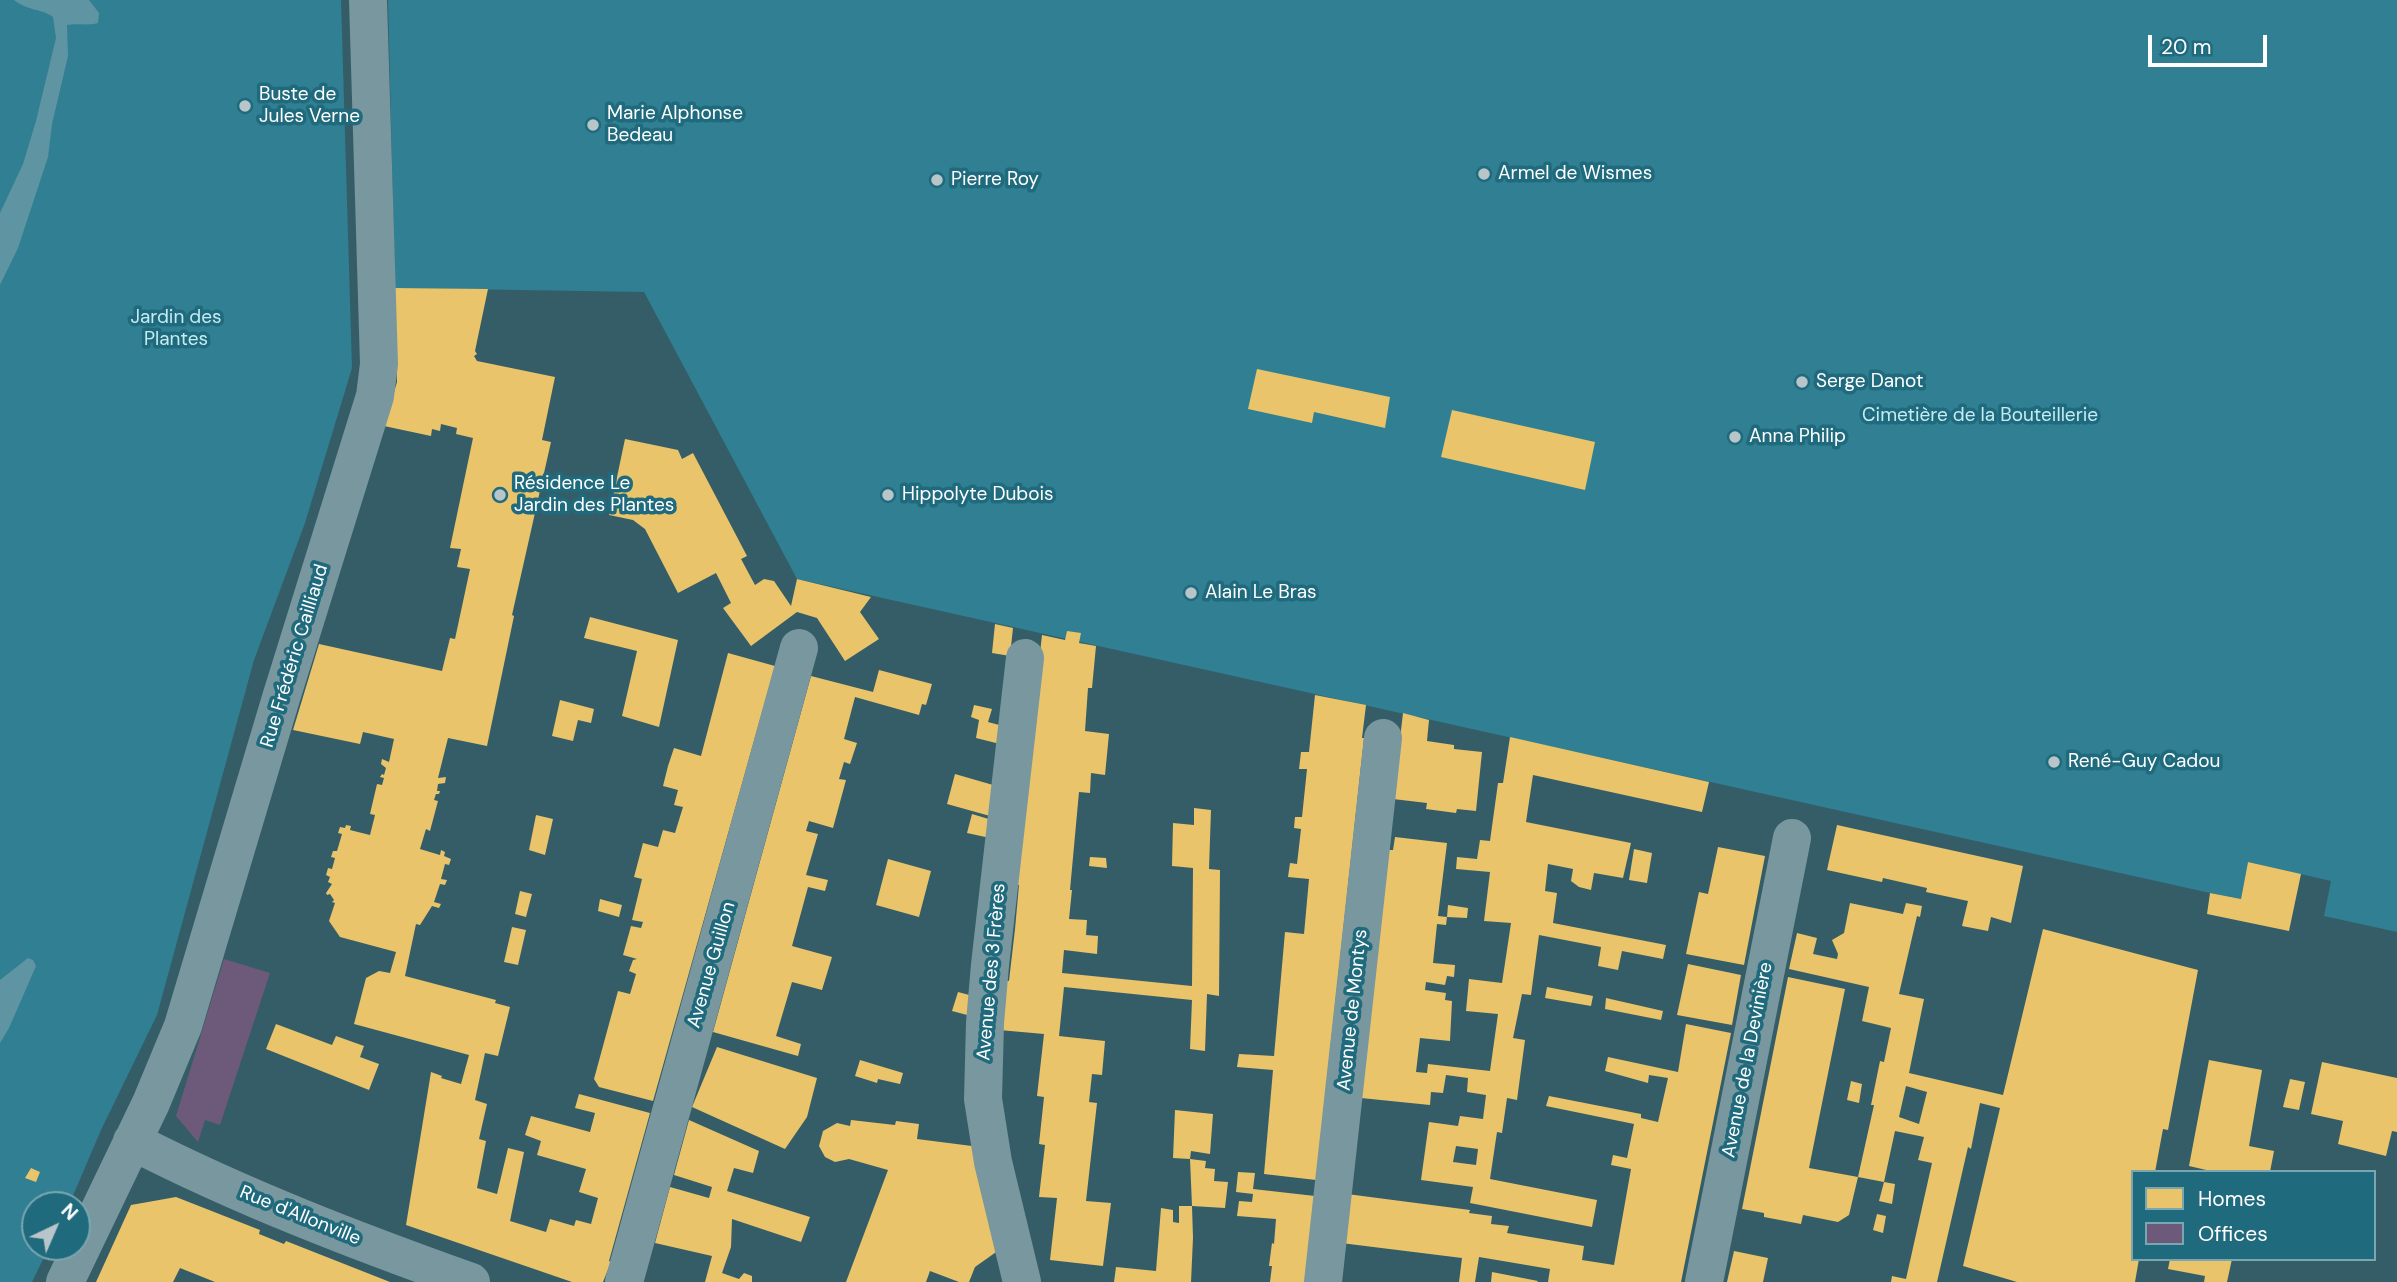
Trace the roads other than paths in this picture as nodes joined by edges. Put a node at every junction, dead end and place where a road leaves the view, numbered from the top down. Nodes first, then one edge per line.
1 (368, 0) edge
2 (799, 648) dead end
3 (1025, 658) dead end
4 (1382, 738) dead end
5 (1792, 838) dead end
6 (132, 1141) junction
7 (65, 1282) edge
8 (471, 1282) edge
9 (624, 1282) edge
10 (1022, 1282) edge
11 (1323, 1282) edge
12 (1704, 1282) edge

1 - 6 street, Rue Frédéric Cailliaud
2 - 9 street, Avenue Guillon
3 - 10 street, Avenue des 3 Frères
4 - 11 street, Avenue de Montys
5 - 12 street, Avenue de la Devinière
6 - 7 street, Rue Frédéric Cailliaud
6 - 8 street, Rue d'Allonville

